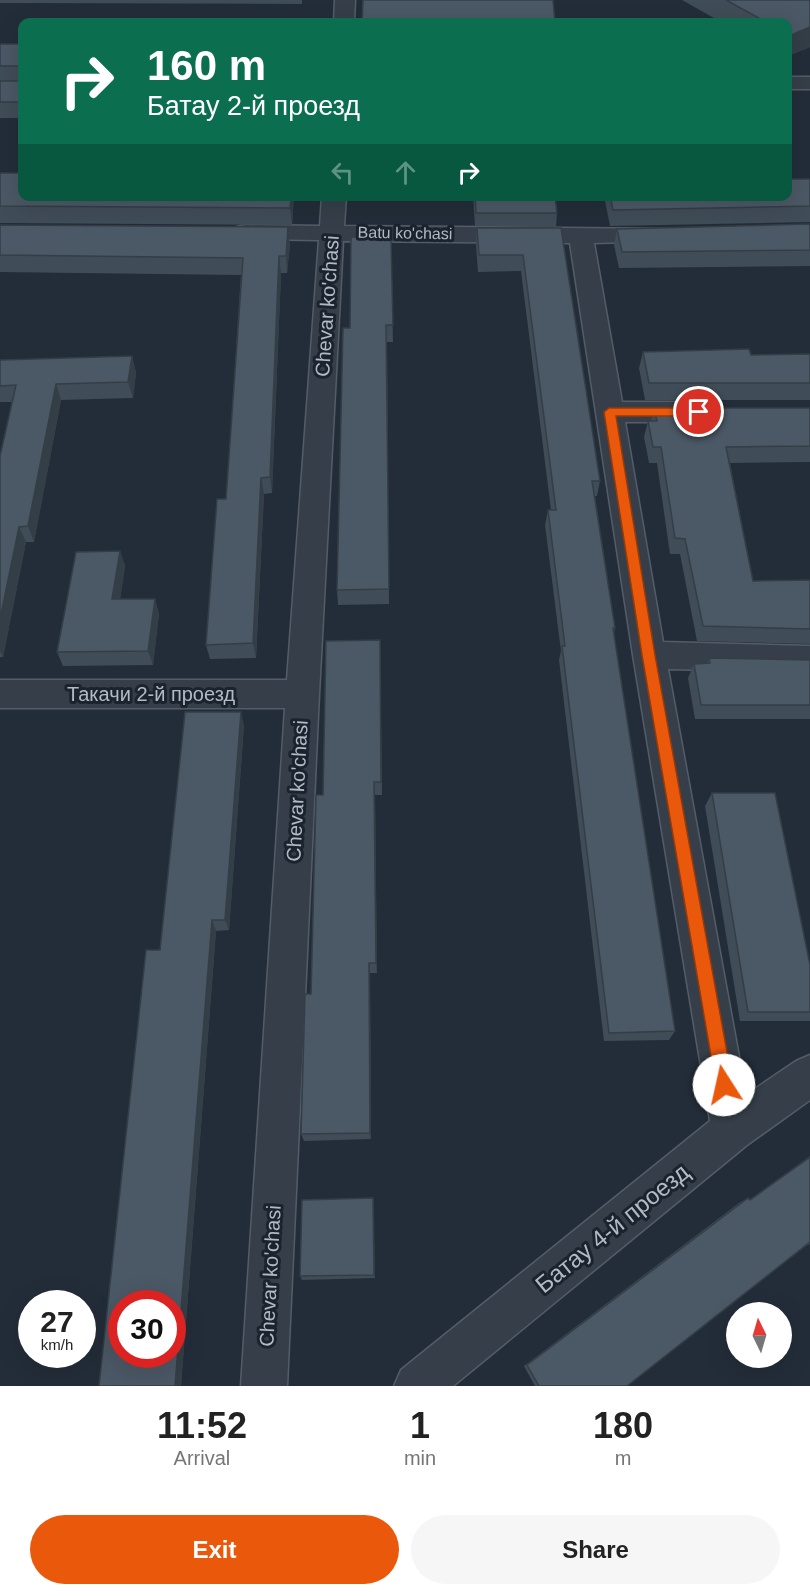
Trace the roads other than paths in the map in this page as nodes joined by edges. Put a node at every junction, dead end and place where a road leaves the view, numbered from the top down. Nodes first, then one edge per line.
1 (345, 0) edge
2 (344, 18) edge
3 (792, 83) edge
4 (810, 83) edge
5 (334, 201) edge
6 (225, 232) edge
7 (332, 232) junction
8 (684, 234) edge
9 (581, 236) junction
10 (609, 412) junction
11 (727, 412) edge
12 (649, 655) junction
13 (810, 659) edge
14 (0, 694) edge
15 (302, 694) junction
16 (810, 1075) edge
17 (732, 1131) junction
18 (264, 1386) edge
19 (417, 1386) edge

1 - 2 street
3 - 4 street
5 - 7 street, Chevar ko'chasi
6 - 7 street, Batu ko'chasi
7 - 9 street, Batu ko'chasi
7 - 15 street, Chevar ko'chasi
8 - 9 street, Batu ko'chasi
9 - 10 street
10 - 11 street
10 - 12 street
12 - 13 street
12 - 17 street
14 - 15 street, Такачи 2-й проезд
15 - 18 street, Chevar ko'chasi
16 - 17 street, Батау 4-й проезд
17 - 19 street, Батау 4-й проезд

